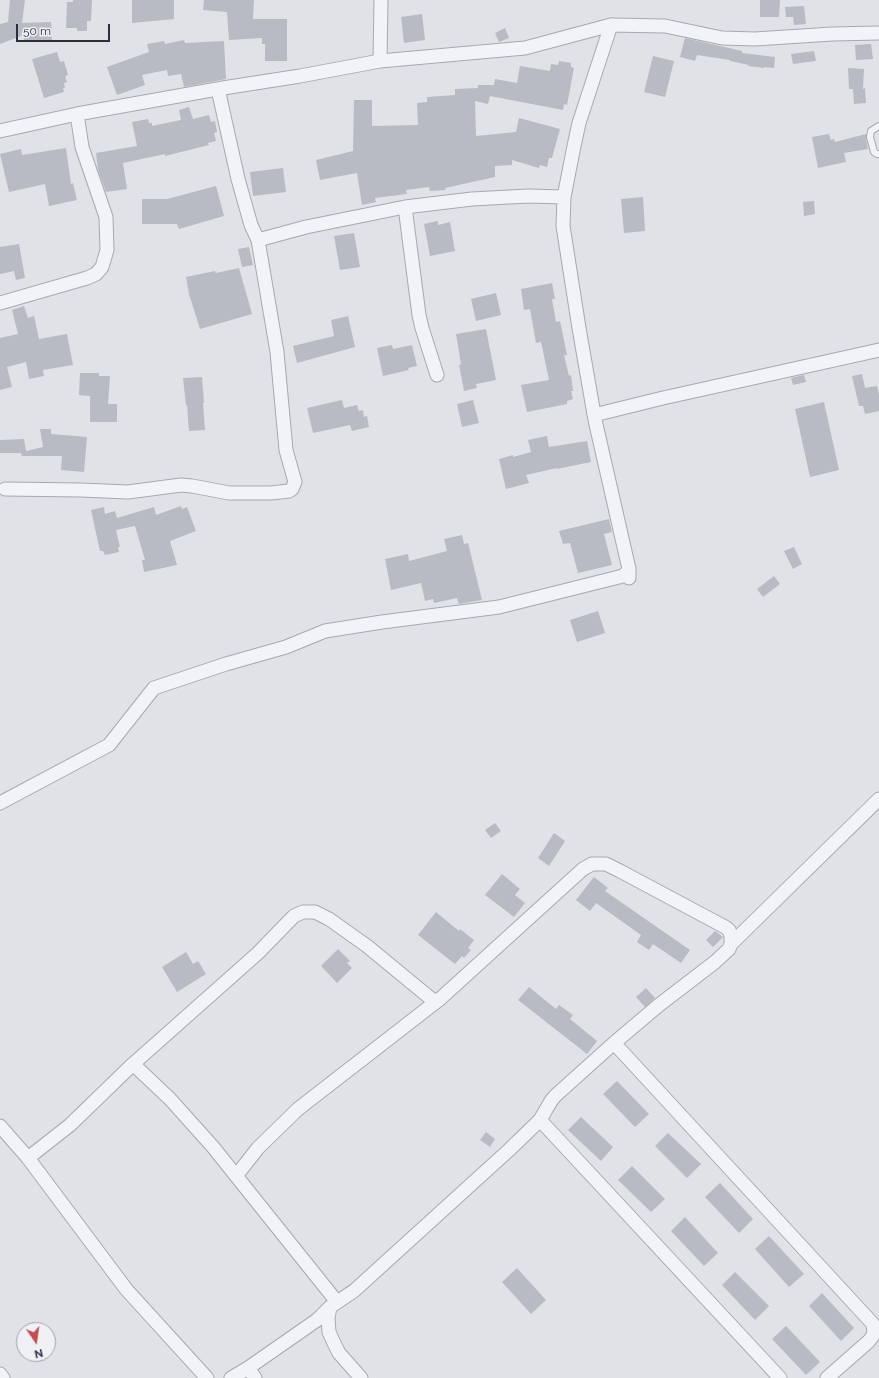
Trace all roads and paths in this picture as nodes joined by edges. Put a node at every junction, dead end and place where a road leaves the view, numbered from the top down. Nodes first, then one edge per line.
1 (381, 0) edge
2 (611, 25) junction
3 (879, 33) edge
4 (380, 61) junction
5 (218, 89) junction
6 (77, 114) junction
7 (879, 126) edge
8 (0, 131) edge
9 (879, 154) edge
10 (564, 197) junction
11 (405, 207) junction
12 (258, 240) junction
13 (0, 303) edge
14 (879, 350) edge
15 (437, 375) dead end
16 (594, 415) junction
17 (5, 489) dead end
18 (879, 799) edge
19 (0, 803) edge
20 (731, 944) junction
21 (435, 1002) junction
22 (614, 1043) junction
23 (133, 1064) junction
24 (540, 1120) junction
25 (0, 1126) edge
26 (28, 1158) junction
27 (236, 1176) junction
28 (334, 1304) junction
29 (252, 1373) edge
30 (0, 1374) edge
31 (3, 1378) edge
32 (207, 1378) edge
33 (231, 1378) edge
34 (361, 1378) edge
35 (780, 1378) edge
36 (827, 1378) edge

1 - 4 street
2 - 3 street
2 - 4 street
2 - 10 street
4 - 5 street
5 - 6 street
5 - 12 street
6 - 8 street
6 - 13 street
7 - 9 lane
10 - 11 street
10 - 16 street
11 - 12 street
11 - 15 street
12 - 17 street
14 - 16 street
16 - 19 street
18 - 20 street
20 - 21 street
20 - 22 street
21 - 23 street
21 - 27 street
22 - 24 street
22 - 36 street
23 - 26 street
23 - 27 street
24 - 28 street
24 - 35 street
25 - 26 street
26 - 32 street
27 - 28 street
28 - 29 street
28 - 34 street
29 - 33 street
30 - 31 street

